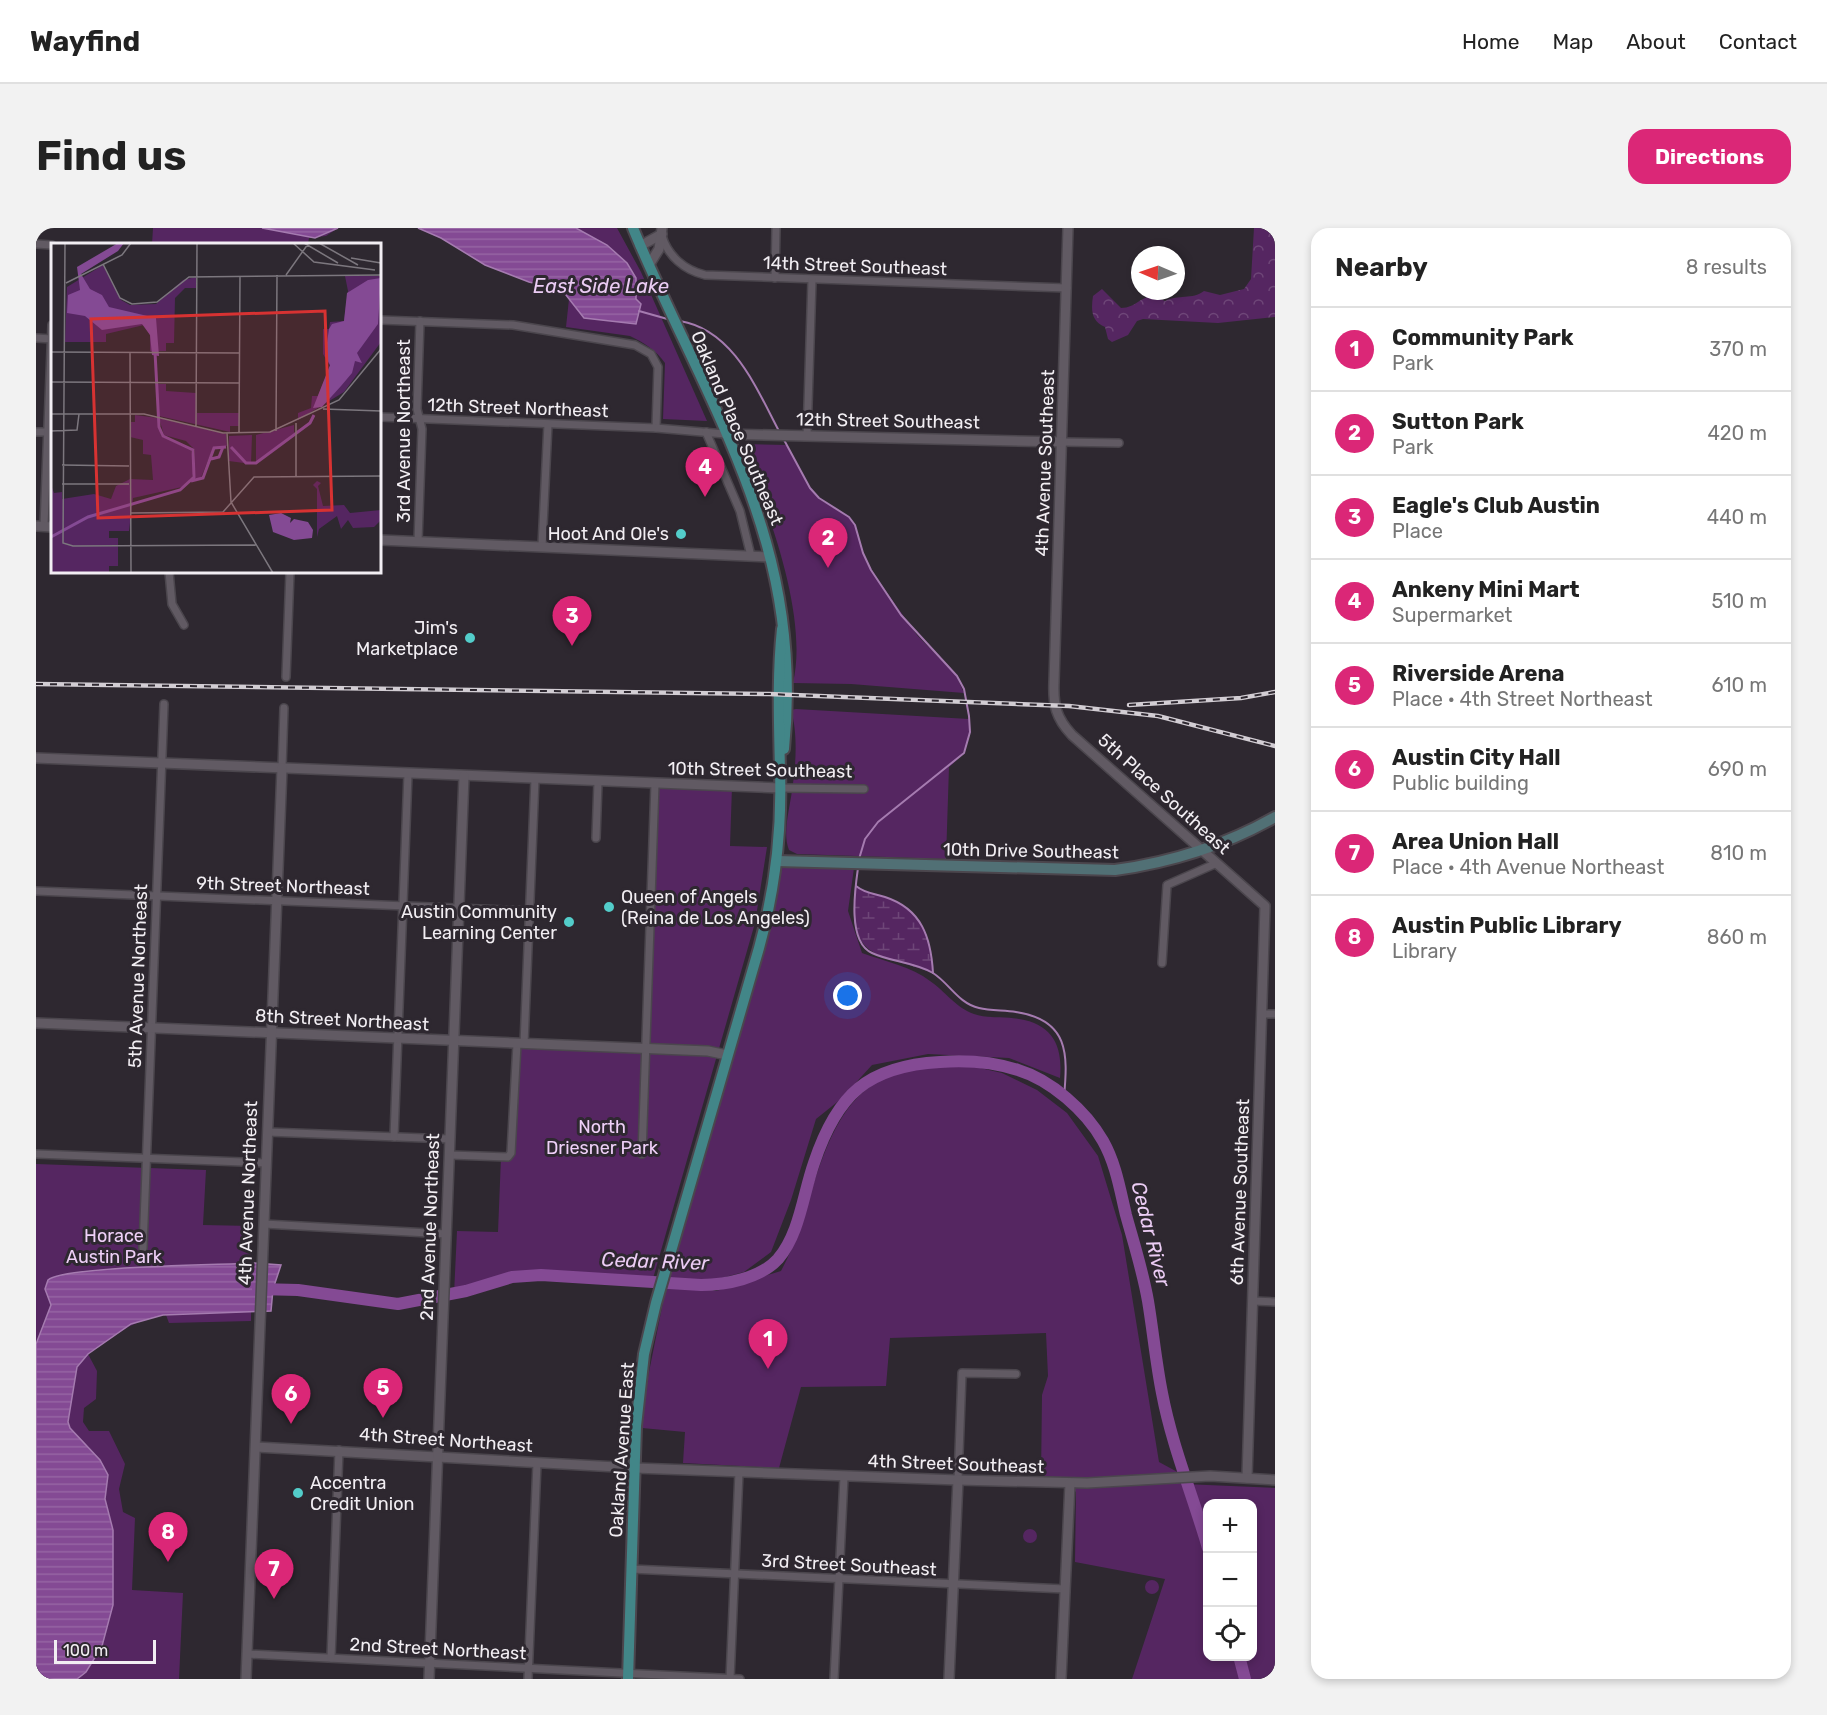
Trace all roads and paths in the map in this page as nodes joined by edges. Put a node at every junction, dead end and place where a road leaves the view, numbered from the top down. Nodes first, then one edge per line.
1 (625, 228) edge
2 (633, 228) edge
3 (776, 228) edge
4 (1068, 228) edge
5 (662, 231) edge
6 (36, 244) edge
7 (51, 245) edge
8 (640, 246) junction
9 (649, 265) junction
10 (775, 278) junction
11 (812, 280) junction
12 (1067, 288) junction
13 (381, 320) edge
14 (420, 321) junction
15 (36, 338) edge
16 (51, 339) edge
17 (51, 386) edge
18 (381, 417) edge
19 (420, 419) junction
20 (548, 424) junction
21 (656, 428) junction
22 (36, 432) edge
23 (50, 432) edge
24 (706, 432) junction
25 (725, 434) junction
26 (802, 436) junction
27 (1063, 442) junction
28 (1119, 443) dead end
29 (44, 526) edge
30 (381, 540) edge
31 (418, 541) junction
32 (542, 546) junction
33 (751, 556) junction
34 (770, 557) junction
35 (170, 573) edge
36 (290, 573) edge
37 (184, 625) dead end
38 (286, 677) dead end
39 (1054, 698) joint
40 (164, 704) dead end
41 (284, 708) dead end
42 (36, 758) edge
43 (162, 762) junction
44 (282, 768) junction
45 (408, 774) junction
46 (465, 776) junction
47 (535, 779) junction
48 (598, 782) junction
49 (655, 784) junction
50 (780, 788) junction
51 (864, 789) dead end
52 (1274, 818) edge
53 (596, 838) dead end
54 (1202, 851) junction
55 (777, 861) junction
56 (1217, 863) junction
57 (36, 891) edge
58 (156, 896) junction
59 (276, 902) junction
60 (402, 906) junction
61 (1270, 906) edge
62 (459, 908) junction
63 (530, 911) junction
64 (1162, 963) dead end
65 (1262, 1014) junction
66 (1275, 1014) edge
67 (36, 1023) edge
68 (152, 1028) junction
69 (271, 1033) junction
70 (398, 1040) junction
71 (454, 1042) junction
72 (520, 1044) junction
73 (645, 1050) junction
74 (727, 1055) junction
75 (268, 1132) junction
76 (394, 1137) junction
77 (450, 1139) junction
78 (36, 1154) edge
79 (642, 1154) dead end
80 (450, 1155) junction
81 (146, 1158) junction
82 (266, 1163) junction
83 (264, 1224) junction
84 (447, 1234) junction
85 (142, 1248) dead end
86 (1253, 1301) junction
87 (1275, 1302) edge
88 (1016, 1374) dead end
89 (256, 1448) junction
90 (339, 1450) junction
91 (438, 1458) junction
92 (537, 1463) junction
93 (635, 1468) junction
94 (739, 1472) junction
95 (844, 1477) junction
96 (1247, 1478) junction
97 (958, 1480) junction
98 (1275, 1480) edge
99 (1070, 1484) junction
100 (631, 1569) junction
101 (734, 1574) junction
102 (839, 1580) junction
103 (953, 1584) junction
104 (1065, 1589) junction
105 (247, 1654) junction
106 (331, 1658) junction
107 (430, 1663) junction
108 (528, 1668) junction
109 (628, 1676) edge
110 (246, 1679) edge
111 (429, 1679) edge
112 (528, 1679) edge
113 (730, 1679) edge
114 (740, 1679) edge
115 (834, 1679) edge
116 (949, 1679) edge
117 (1061, 1679) edge

1 - 8 main road
2 - 8 main road
3 - 10 street
4 - 12 street, 4th Avenue Southeast
5 - 8 street
5 - 9 street
5 - 10 street, 14th Street Southeast
6 - 7 street
8 - 9 main road, Oakland Place Southeast
9 - 25 main road, Oakland Place Southeast
10 - 11 street, 14th Street Southeast
11 - 12 street, 14th Street Southeast
11 - 26 street
12 - 27 street, 4th Avenue Southeast
13 - 14 street
14 - 19 street, 3rd Avenue Northeast
14 - 21 street
15 - 16 street
17 - 23 street
18 - 19 street, 12th Street Northeast
19 - 20 street, 12th Street Northeast
19 - 31 street, 3rd Avenue Northeast
20 - 21 street, 12th Street Northeast
20 - 32 street
21 - 24 street, 12th Street Southeast
22 - 23 street
23 - 29 street
24 - 25 street, 12th Street Southeast
24 - 33 street
25 - 26 street, 12th Street Southeast
25 - 34 main road, Oakland Place Southeast
26 - 27 street, 12th Street Southeast
27 - 28 street, 12th Street Southeast
27 - 39 street, 4th Avenue Southeast
30 - 31 street
31 - 32 street
32 - 33 street
33 - 34 street
34 - 50 main road, Oakland Place Southeast
35 - 37 street
36 - 38 street
39 - 54 street, 5th Place Southeast
40 - 43 street, 5th Avenue Northeast
41 - 44 street, 4th Avenue Northeast
42 - 43 street, 10th Street Southeast
43 - 44 street, 10th Street Southeast
43 - 58 street, 5th Avenue Northeast
44 - 45 street, 10th Street Southeast
44 - 59 street, 4th Avenue Northeast
45 - 46 street, 10th Street Southeast
45 - 60 street
46 - 47 street, 10th Street Southeast
46 - 62 street, 2nd Avenue Northeast
47 - 48 street, 10th Street Southeast
47 - 63 street
48 - 49 street, 10th Street Southeast
48 - 53 street
49 - 50 street, 10th Street Southeast
49 - 73 street
50 - 51 street, 10th Street Southeast
50 - 55 main road, Oakland Place Southeast
52 - 54 main road, 10th Drive Southeast
54 - 55 main road, 10th Drive Southeast
54 - 56 street, 5th Place Southeast
55 - 74 main road, Oakland Place Southeast
56 - 61 street, 5th Place Southeast
56 - 64 street
57 - 58 street, 9th Street Northeast
58 - 59 street, 9th Street Northeast
58 - 68 street, 5th Avenue Northeast
59 - 60 street, 9th Street Northeast
59 - 69 street, 4th Avenue Northeast
60 - 62 street, 9th Street Northeast
60 - 70 street
61 - 65 street, 6th Avenue Southeast
62 - 63 street, 9th Street Northeast
62 - 71 street, 2nd Avenue Northeast
63 - 72 street
65 - 66 street
65 - 86 street, 6th Avenue Southeast
67 - 68 street, 8th Street Northeast
68 - 69 street, 8th Street Northeast
68 - 81 street, 5th Avenue Northeast
69 - 70 street, 8th Street Northeast
69 - 75 street, 4th Avenue Northeast
70 - 71 street, 8th Street Northeast
70 - 76 street
71 - 72 street, 8th Street Northeast
71 - 77 street, 2nd Avenue Northeast
72 - 73 street, 8th Street Northeast
72 - 80 street
73 - 74 street, 8th Street Northeast
73 - 79 street
74 - 93 main road, Oakland Avenue East
75 - 76 street
75 - 82 street, 4th Avenue Northeast
76 - 77 street
77 - 80 street, 2nd Avenue Northeast
78 - 81 street
80 - 84 street, 2nd Avenue Northeast
81 - 82 street
81 - 85 street, 5th Avenue Northeast
82 - 83 street, 4th Avenue Northeast
83 - 84 street
83 - 89 street, 4th Avenue Northeast
84 - 91 street, 2nd Avenue Northeast
86 - 87 street
86 - 96 street, 6th Avenue Southeast
88 - 97 street
89 - 90 street, 4th Street Northeast
89 - 105 street, 4th Avenue Northeast
90 - 91 street, 4th Street Northeast
90 - 106 street
91 - 92 street, 4th Street Northeast
91 - 107 street, 2nd Avenue Northeast
92 - 93 street, 4th Street Northeast
92 - 108 street
93 - 94 street, 4th Street Southeast
93 - 100 main road, Oakland Avenue East
94 - 95 street, 4th Street Southeast
94 - 101 street
95 - 97 street, 4th Street Southeast
95 - 102 street
96 - 98 street, 4th Street Southeast
96 - 99 street, 4th Street Southeast
97 - 99 street, 4th Street Southeast
97 - 103 street
99 - 104 street
100 - 101 street, 3rd Street Southeast
100 - 109 main road, Oakland Avenue East
101 - 102 street, 3rd Street Southeast
101 - 113 street
102 - 103 street, 3rd Street Southeast
102 - 115 street
103 - 104 street, 3rd Street Southeast
103 - 116 street
104 - 117 street
105 - 106 street, 2nd Street Northeast
105 - 110 street, 4th Avenue Northeast
106 - 107 street, 2nd Street Northeast
107 - 108 street, 2nd Street Northeast
107 - 111 street, 2nd Avenue Northeast
108 - 109 street, 2nd Street Northeast
108 - 112 street
109 - 113 street, 2nd Street Northeast
113 - 114 street, 2nd Street Northeast

